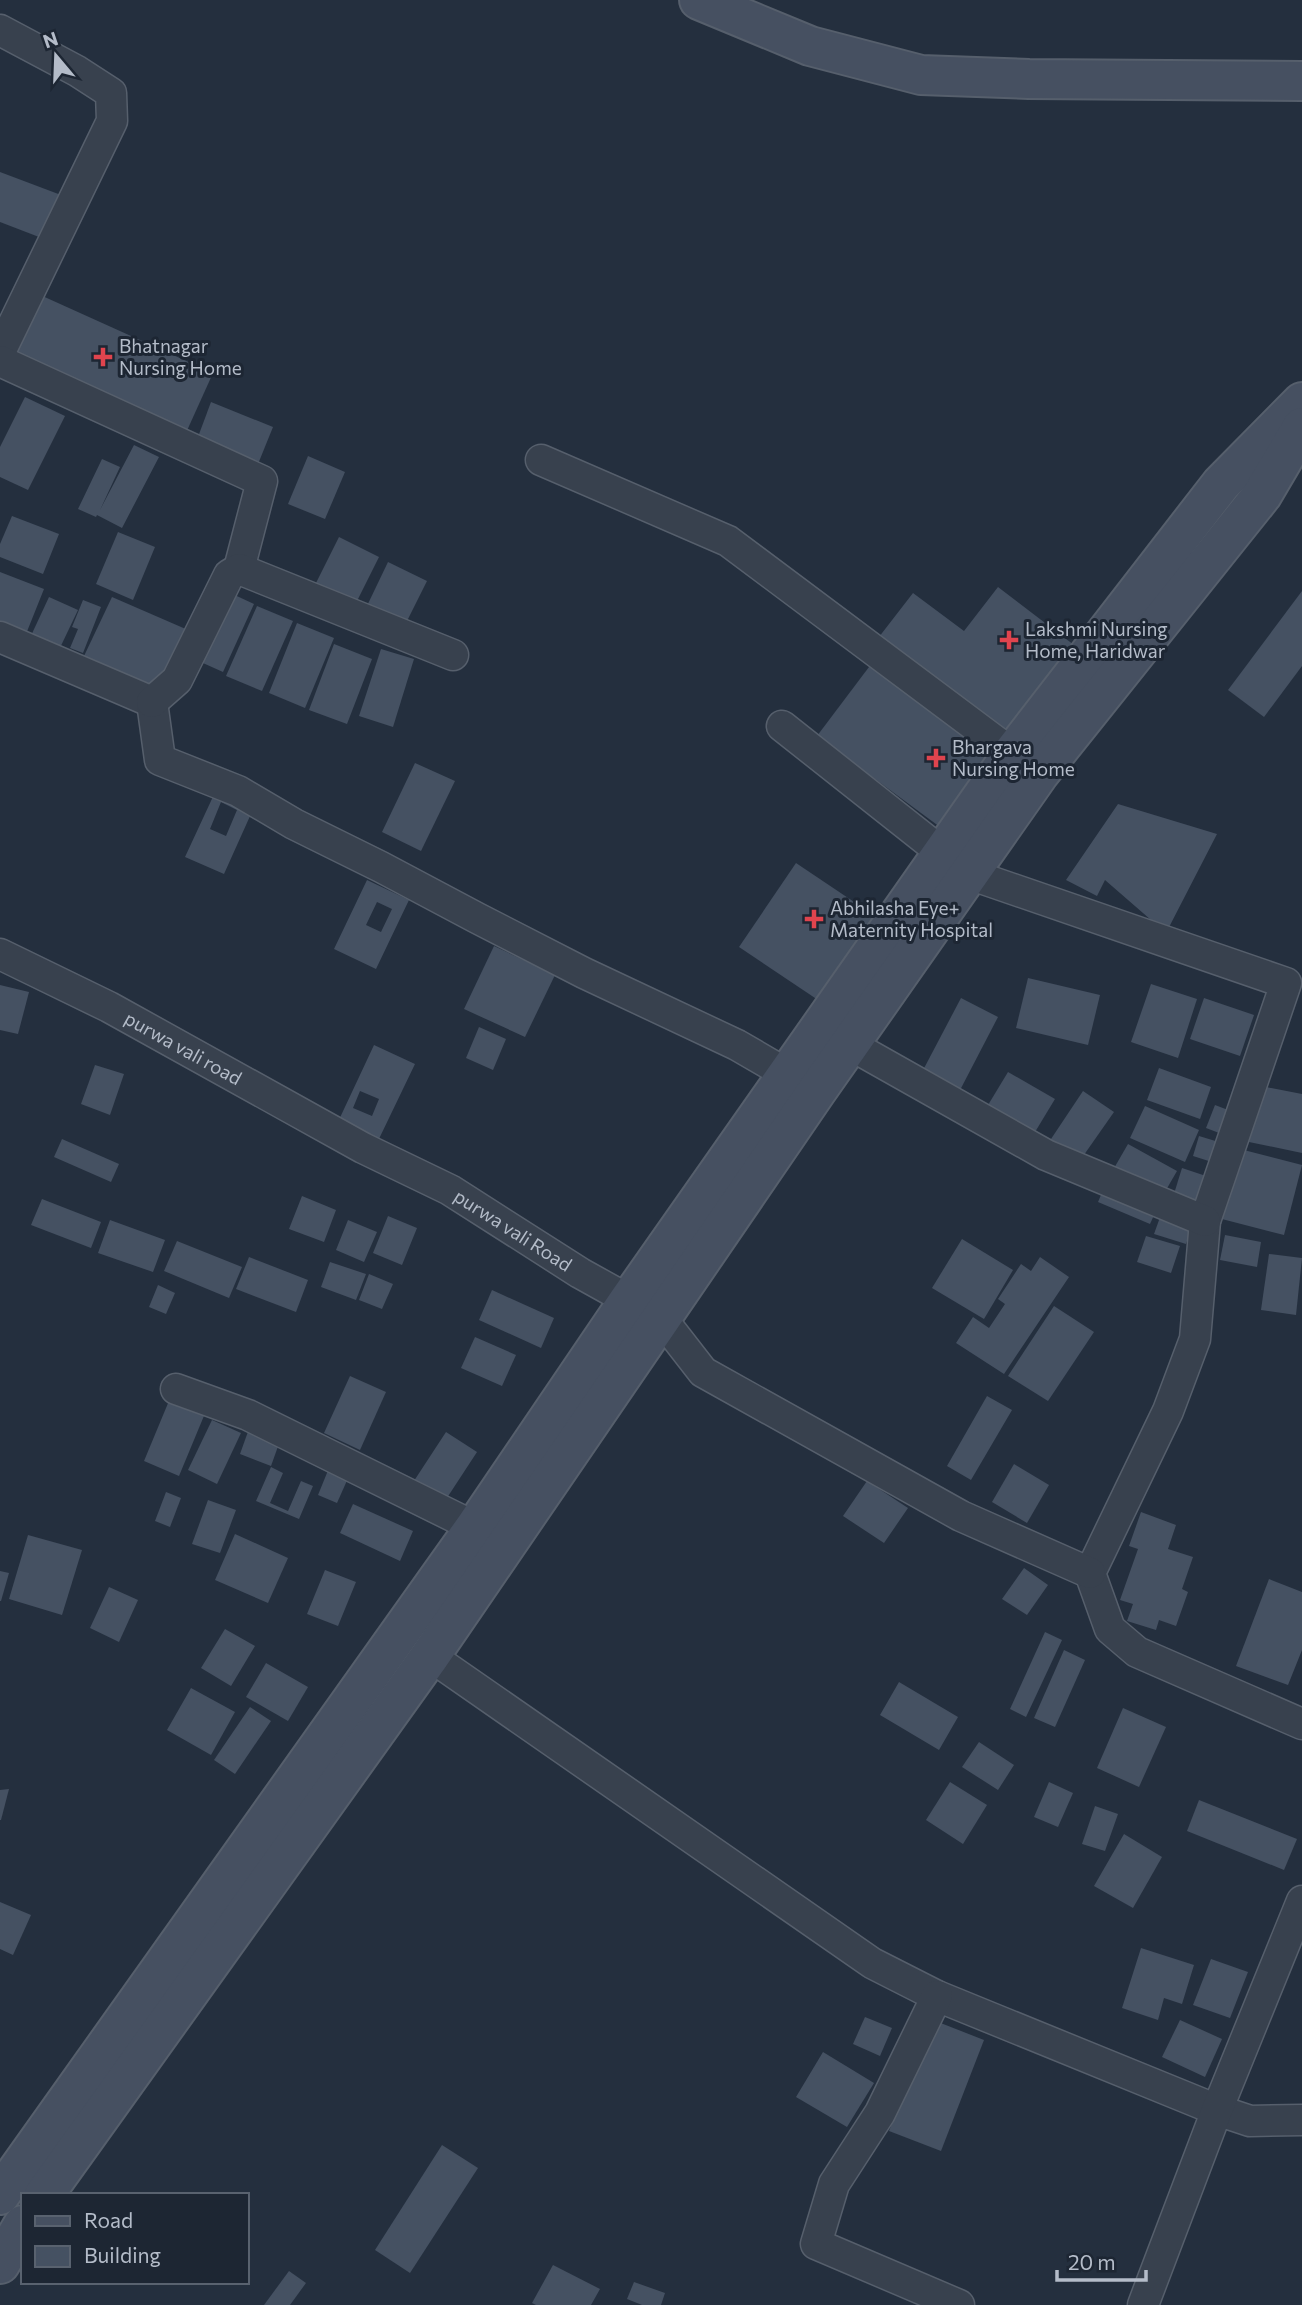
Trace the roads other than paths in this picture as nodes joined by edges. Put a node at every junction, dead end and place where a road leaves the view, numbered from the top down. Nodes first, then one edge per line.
1 (699, 0) edge
2 (0, 30) edge
3 (1302, 81) edge
4 (0, 352) edge
5 (0, 361) edge
6 (1302, 401) edge
7 (1302, 427) edge
8 (541, 460) dead end
9 (239, 569) junction
10 (0, 637) edge
11 (453, 655) dead end
12 (152, 702) junction
13 (782, 726) dead end
14 (1025, 764) junction
15 (955, 863) junction
16 (0, 954) edge
17 (849, 1044) junction
18 (801, 1083) junction
19 (363, 1148) joint
20 (1205, 1221) junction
21 (645, 1309) junction
22 (176, 1390) dead end
23 (491, 1535) junction
24 (1090, 1573) junction
25 (430, 1656) junction
26 (1302, 1724) edge
27 (1302, 1901) edge
28 (937, 1996) junction
29 (1217, 2110) junction
30 (1302, 2120) edge
31 (45, 2193) edge
32 (0, 2195) edge
33 (21, 2228) edge
34 (0, 2264) edge
35 (959, 2305) edge
36 (1143, 2305) edge

1 - 3 main road
2 - 4 street
5 - 9 street
6 - 14 main road
7 - 14 main road
8 - 14 street
9 - 11 street
9 - 12 street
10 - 12 street
12 - 18 street
13 - 15 street
14 - 15 main road
15 - 17 main road
15 - 18 main road
15 - 20 street
16 - 19 street, purwa vali road
17 - 18 main road
17 - 20 street
18 - 21 main road
19 - 21 street, purwa vali Road
20 - 24 street
21 - 23 main road
21 - 24 street
22 - 23 street
23 - 25 main road
23 - 32 main road
24 - 26 street
25 - 28 street
25 - 31 main road
27 - 29 street
28 - 29 street
28 - 35 street
29 - 30 street
29 - 36 street
33 - 34 main road

